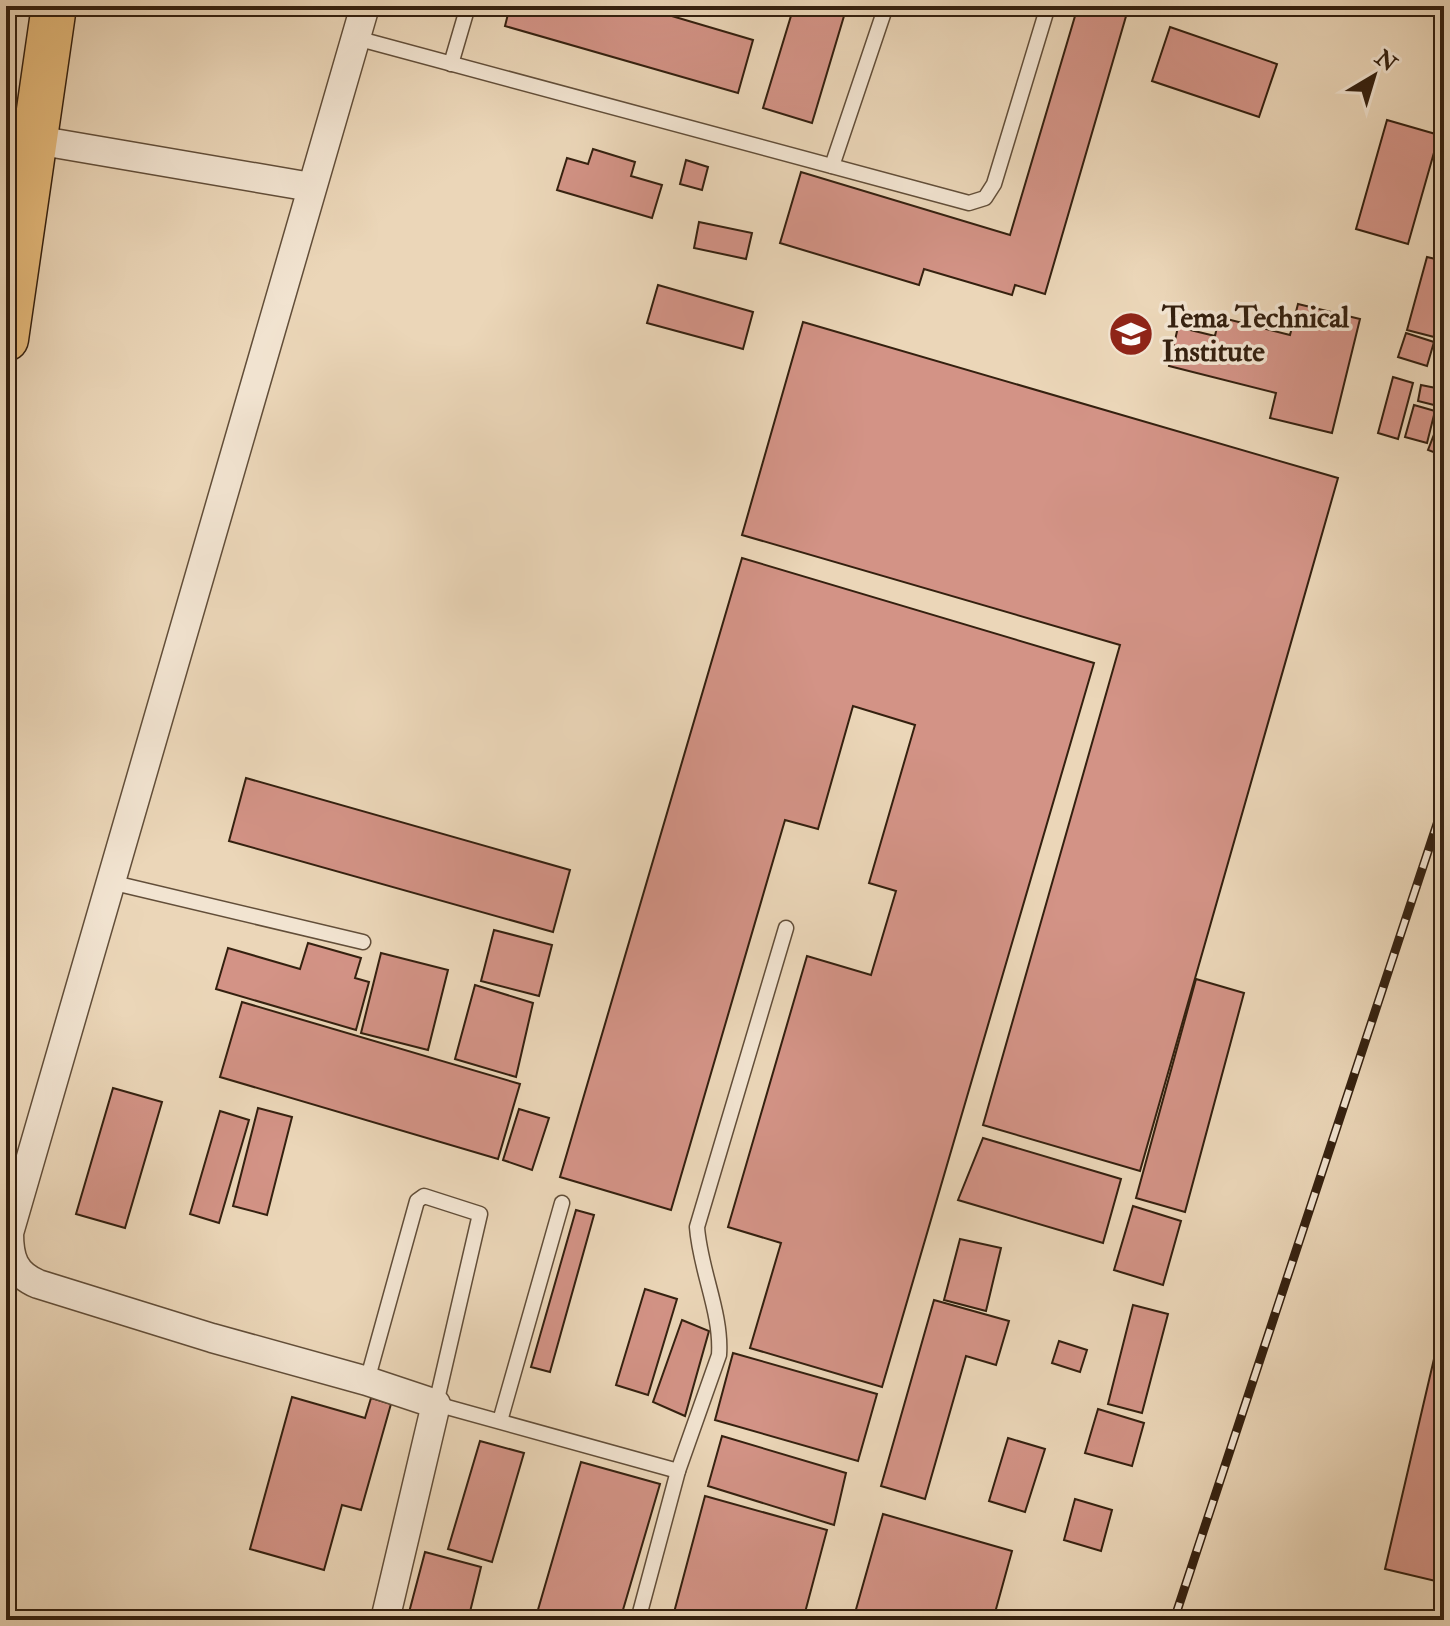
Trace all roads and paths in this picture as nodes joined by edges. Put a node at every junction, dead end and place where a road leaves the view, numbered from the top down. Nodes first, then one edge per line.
1 (54, 6) edge
2 (365, 6) edge
3 (468, 6) edge
4 (886, 6) edge
5 (1048, 6) edge
6 (356, 38) junction
7 (451, 64) junction
8 (36, 140) junction
9 (832, 166) junction
10 (311, 187) junction
11 (6, 339) edge
12 (110, 882) junction
13 (786, 928) dead end
14 (363, 942) dead end
15 (562, 1203) dead end
16 (7, 1233) edge
17 (367, 1381) junction
18 (436, 1404) junction
19 (500, 1421) junction
20 (678, 1471) junction
21 (385, 1620) edge
22 (638, 1620) edge

1 - 8 highway
2 - 6 street
3 - 7 lane
4 - 9 lane
5 - 9 lane
6 - 7 lane
6 - 10 street
7 - 9 lane
8 - 10 street
8 - 11 highway
10 - 12 street
12 - 14 lane
12 - 16 street
13 - 20 lane
15 - 19 lane
16 - 17 street
17 - 18 street
17 - 18 lane
18 - 19 lane
18 - 21 street
19 - 20 lane
20 - 22 lane

